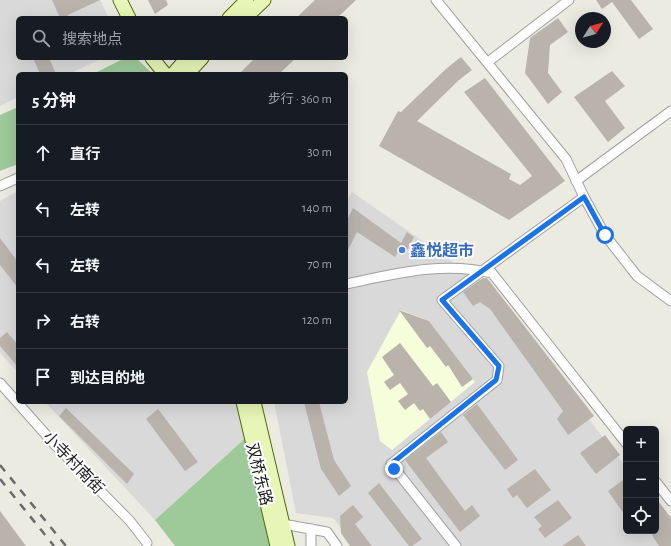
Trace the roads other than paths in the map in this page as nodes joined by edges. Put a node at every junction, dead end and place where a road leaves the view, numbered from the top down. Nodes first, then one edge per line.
1 (120, 0) edge
2 (248, 0) edge
3 (264, 0) edge
4 (436, 0) edge
5 (569, 0) edge
6 (128, 16) edge
7 (231, 16) edge
8 (247, 16) edge
9 (154, 60) edge
10 (186, 60) edge
11 (200, 60) edge
12 (488, 62) junction
13 (163, 72) edge
14 (175, 72) edge
15 (189, 72) edge
16 (671, 111) edge
17 (16, 179) edge
18 (576, 181) junction
19 (0, 186) edge
20 (584, 197) junction
21 (481, 270) junction
22 (348, 284) edge
23 (671, 301) edge
24 (0, 383) edge
25 (16, 401) edge
26 (19, 404) edge
27 (242, 404) edge
28 (254, 404) edge
29 (623, 439) edge
30 (659, 486) edge
31 (671, 501) edge
32 (283, 524) junction
33 (311, 529) junction
34 (147, 542) dead end
35 (277, 546) edge
36 (288, 546) edge
37 (311, 546) edge
38 (337, 546) edge
39 (456, 546) edge

1 - 6 street
2 - 7 street
3 - 8 street
4 - 12 street
5 - 12 street
9 - 13 street
10 - 14 street
11 - 15 street
12 - 18 street
16 - 18 street
17 - 19 street
18 - 20 street
20 - 21 street
20 - 23 street
21 - 22 street
21 - 29 street
21 - 39 street
24 - 25 street, 小寺村南街
26 - 34 street, 小寺村南街
27 - 35 street, 双桥东路
28 - 32 street, 双桥东路
30 - 31 street
32 - 33 street
32 - 36 street, 双桥东路
33 - 37 street
33 - 38 street

